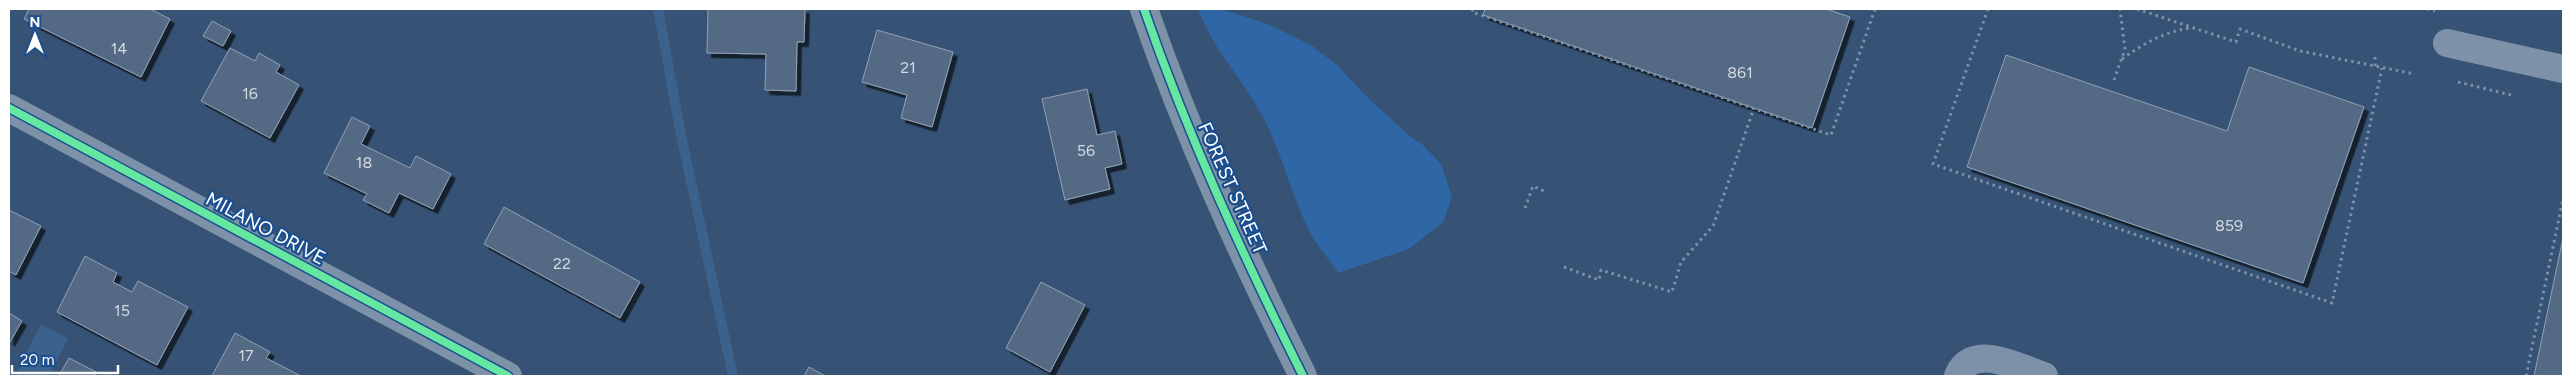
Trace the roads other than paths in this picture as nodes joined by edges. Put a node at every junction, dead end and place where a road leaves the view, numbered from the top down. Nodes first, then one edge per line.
1 (1144, 9) edge
2 (2447, 43) dead end
3 (2563, 69) edge
4 (9, 108) edge
5 (508, 376) edge
6 (1303, 376) edge
7 (1958, 376) edge
8 (2044, 376) edge

1 - 6 street, FOREST STREET
2 - 3 street
4 - 5 street, MILANO DRIVE
7 - 8 street

